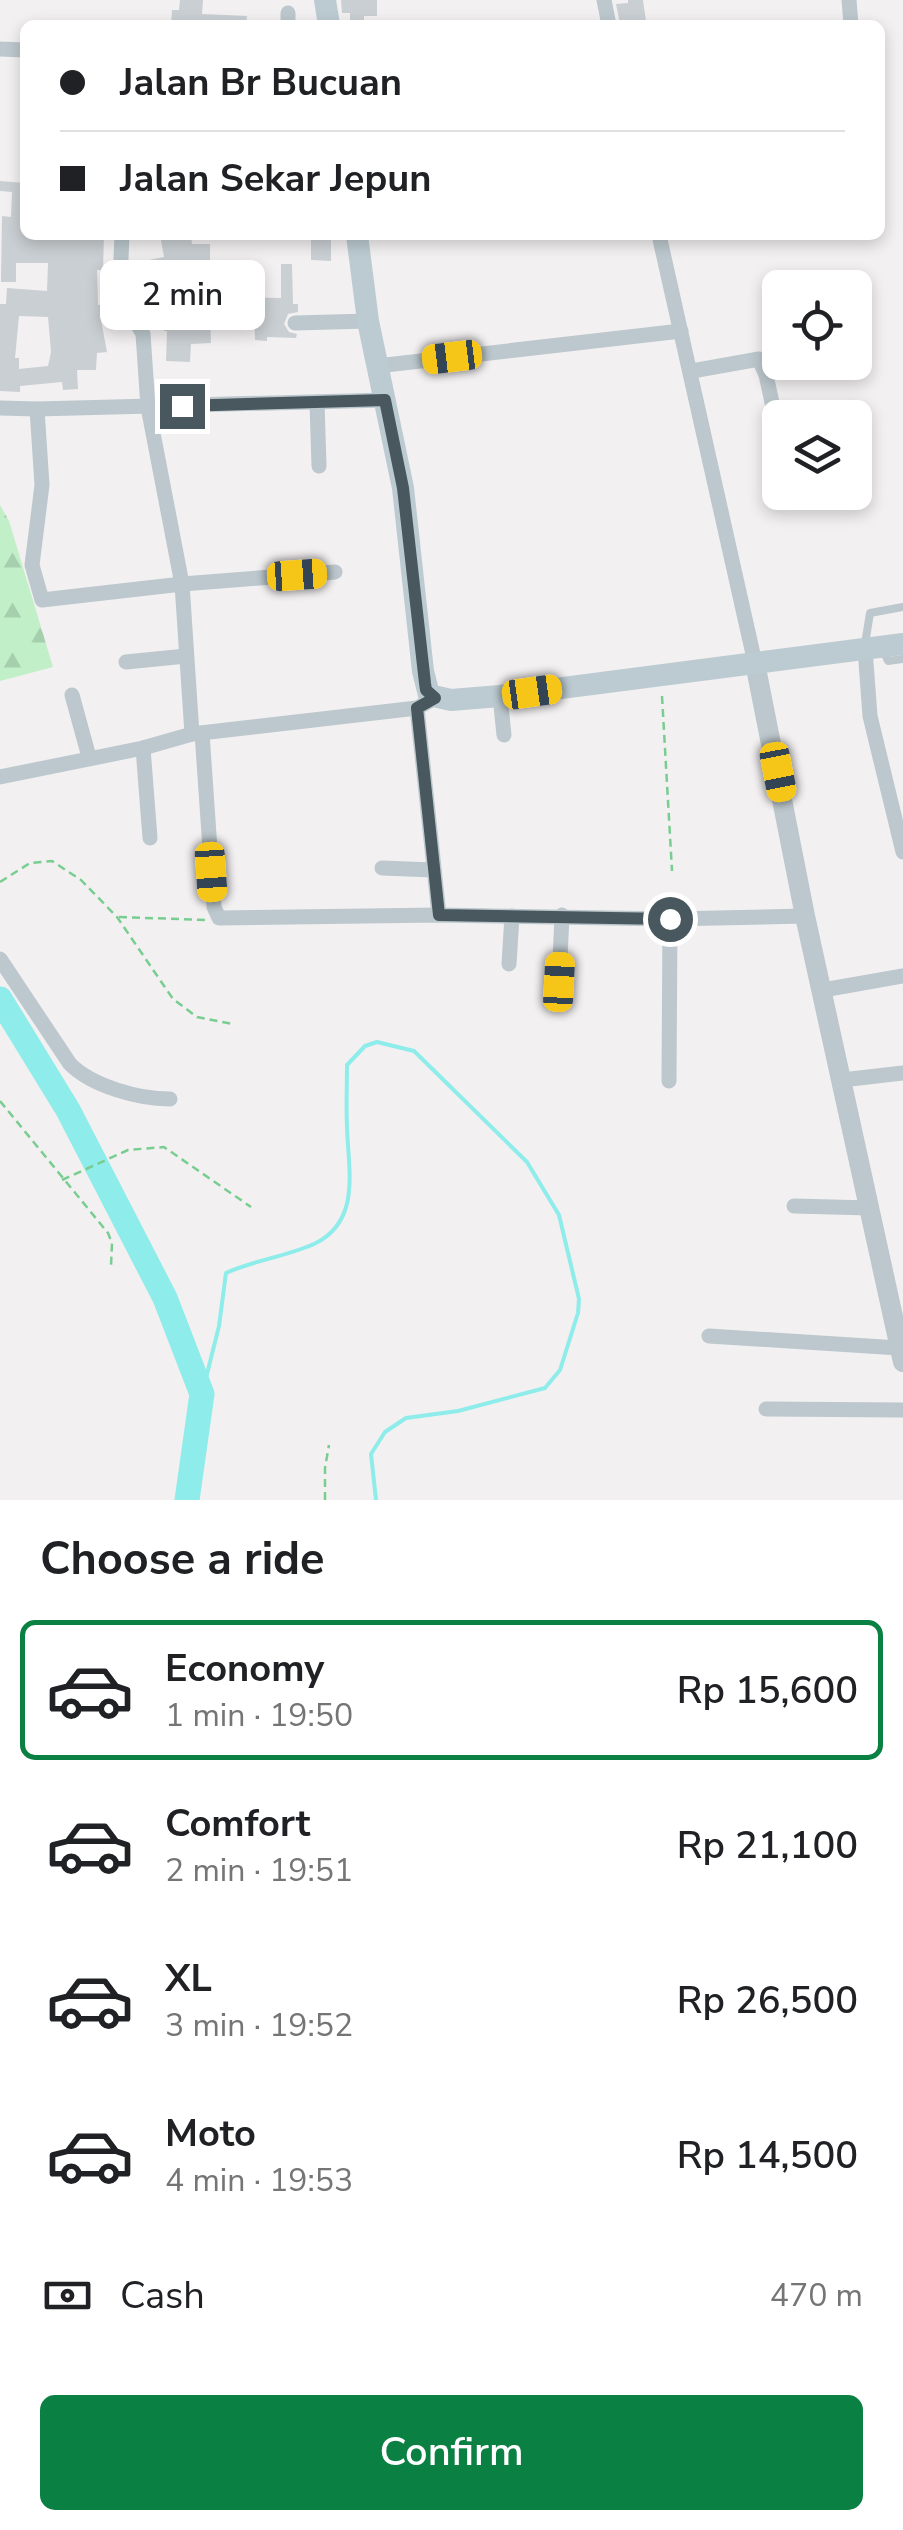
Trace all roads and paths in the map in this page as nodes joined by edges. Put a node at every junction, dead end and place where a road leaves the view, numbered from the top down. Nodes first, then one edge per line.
1 (122, 240) edge
2 (358, 240) edge
3 (659, 240) edge
4 (368, 321) junction
5 (295, 323) dead end
6 (682, 331) junction
7 (378, 366) junction
8 (692, 371) junction
9 (385, 400) junction
10 (771, 400) edge
11 (317, 402) junction
12 (148, 407) junction
13 (0, 408) edge
14 (37, 410) junction
15 (319, 466) dead end
16 (335, 572) dead end
17 (182, 584) junction
18 (903, 608) edge
19 (888, 650) edge
20 (186, 656) junction
21 (126, 662) dead end
22 (756, 664) junction
23 (661, 674) junction
24 (72, 695) dead end
25 (500, 696) junction
26 (426, 703) junction
27 (197, 734) junction
28 (504, 735) dead end
29 (143, 748) junction
30 (89, 756) junction
31 (0, 777) edge
32 (150, 838) dead end
33 (903, 852) edge
34 (382, 868) dead end
35 (434, 870) junction
36 (672, 871) dead end
37 (0, 882) edge
38 (439, 915) junction
39 (562, 915) junction
40 (512, 916) junction
41 (805, 916) junction
42 (118, 917) junction
43 (219, 918) junction
44 (670, 919) junction
45 (0, 959) edge
46 (509, 964) dead end
47 (903, 976) edge
48 (559, 982) dead end
49 (822, 990) junction
50 (234, 1024) dead end
51 (903, 1073) edge
52 (842, 1080) junction
53 (668, 1081) dead end
54 (170, 1098) dead end
55 (0, 1101) edge
56 (62, 1180) junction
57 (251, 1206) dead end
58 (794, 1206) dead end
59 (870, 1208) junction
60 (111, 1266) dead end
61 (709, 1336) dead end
62 (901, 1354) edge
63 (766, 1410) dead end
64 (903, 1410) edge
65 (330, 1445) dead end
66 (325, 1500) edge

1 - 12 street
2 - 4 main road
3 - 6 street
4 - 5 street
4 - 7 main road
6 - 7 street
6 - 8 street
7 - 9 main road
8 - 10 street
8 - 22 street
9 - 11 street
9 - 26 main road
11 - 12 street
11 - 15 street
12 - 14 street
12 - 17 street
13 - 14 street
14 - 17 street
16 - 17 street
17 - 20 street
18 - 19 lane
19 - 22 main road
19 - 33 street
20 - 21 street
20 - 27 street
22 - 23 main road
22 - 41 street
23 - 25 main road
23 - 36 path
24 - 30 street
25 - 26 main road
25 - 28 street
26 - 27 street
26 - 35 street
27 - 29 street
27 - 43 street
29 - 30 street
29 - 32 street
30 - 31 street
34 - 35 street
35 - 38 street
37 - 42 path
38 - 40 street
38 - 43 street
39 - 40 street
39 - 44 street
39 - 48 street
40 - 46 street
41 - 44 street
41 - 49 street
42 - 43 path
42 - 50 path
44 - 53 street
45 - 54 street
47 - 49 street
49 - 52 street
51 - 52 street
52 - 59 street
55 - 56 path
56 - 57 path
56 - 60 path
58 - 59 street
59 - 62 street
61 - 62 street
63 - 64 street
65 - 66 path

